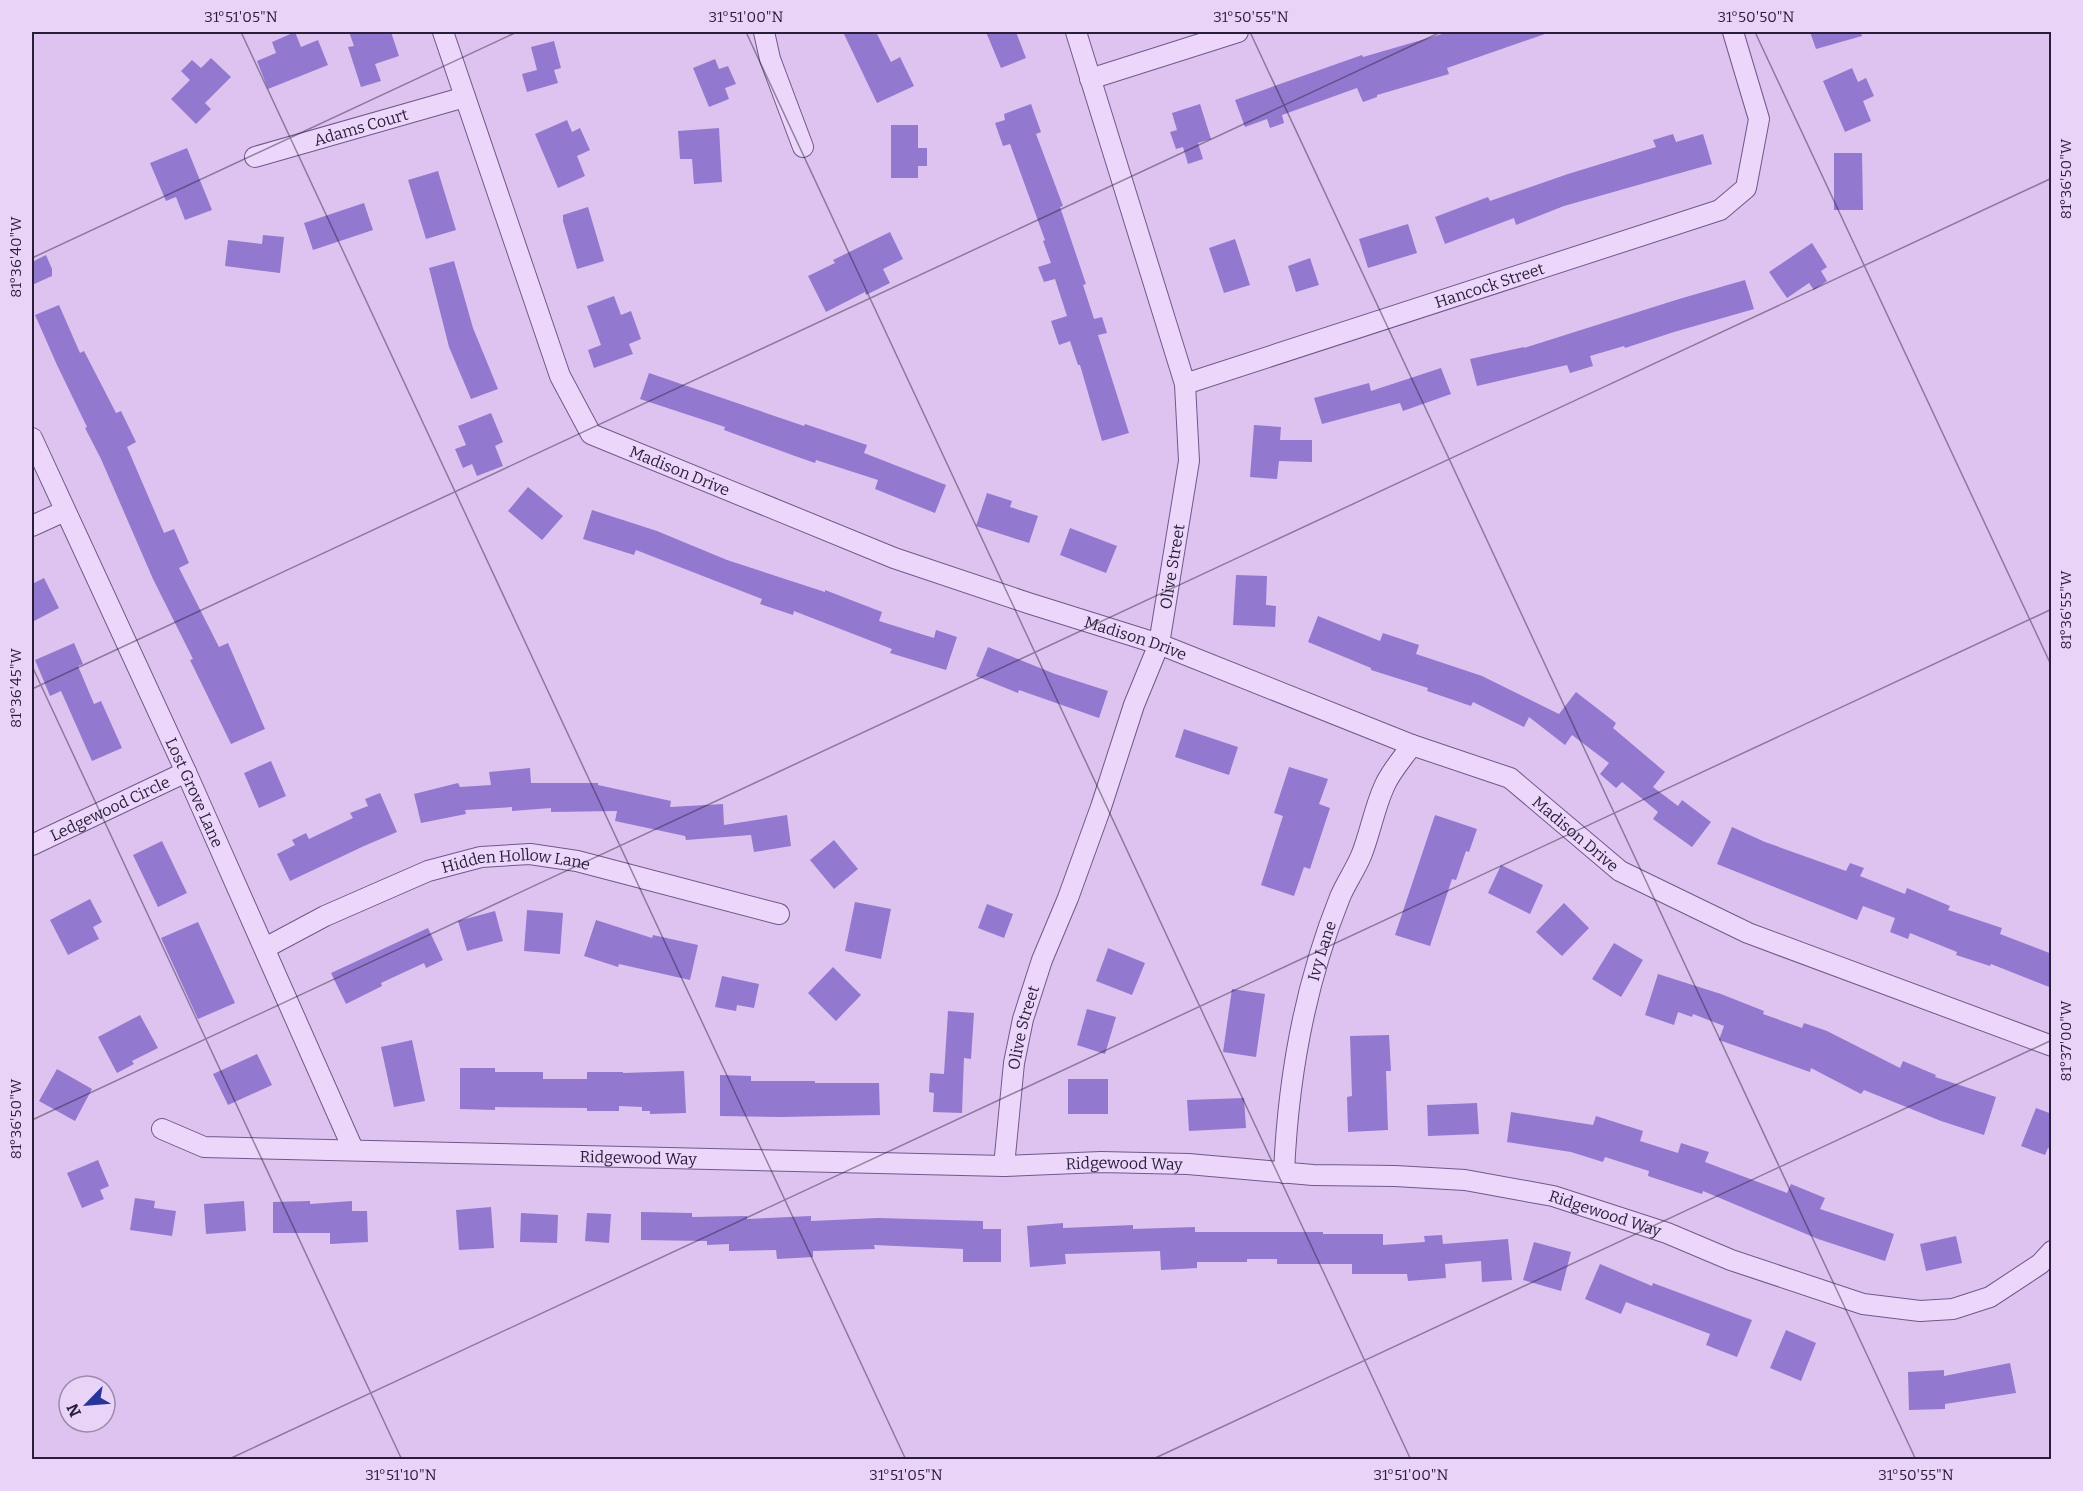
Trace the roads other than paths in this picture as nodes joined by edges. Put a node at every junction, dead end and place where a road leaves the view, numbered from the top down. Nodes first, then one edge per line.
1 (443, 32) edge
2 (764, 32) edge
3 (1076, 32) edge
4 (1238, 32) edge
5 (1733, 32) edge
6 (1090, 79) junction
7 (465, 97) junction
8 (803, 147) dead end
9 (255, 157) dead end
10 (1185, 384) junction
11 (32, 438) edge
12 (64, 511) junction
13 (32, 526) edge
14 (1159, 644) junction
15 (1412, 745) junction
16 (186, 772) junction
17 (32, 845) edge
18 (779, 914) dead end
19 (265, 948) junction
20 (2052, 1047) edge
21 (162, 1129) dead end
22 (353, 1149) junction
23 (1004, 1166) junction
24 (1284, 1173) junction
25 (2052, 1251) edge

1 - 7 street, Madison Drive
2 - 8 street
3 - 6 street, Olive Street
4 - 6 street
5 - 10 street, Hancock Street
6 - 10 street, Olive Street
7 - 9 street, Adams Court
7 - 14 street, Madison Drive
10 - 14 street, Olive Street
11 - 12 street, Lost Grove Lane
12 - 13 street
12 - 16 street, Lost Grove Lane
14 - 15 street, Madison Drive
14 - 23 street, Olive Street
15 - 20 street, Madison Drive
15 - 24 street, Ivy Lane
16 - 17 street, Ledgewood Circle
16 - 19 street, Lost Grove Lane
18 - 19 street, Hidden Hollow Lane
19 - 22 street, Lost Grove Lane
21 - 22 street, Ridgewood Way
22 - 23 street, Ridgewood Way
23 - 24 street, Ridgewood Way
24 - 25 street, Ridgewood Way

